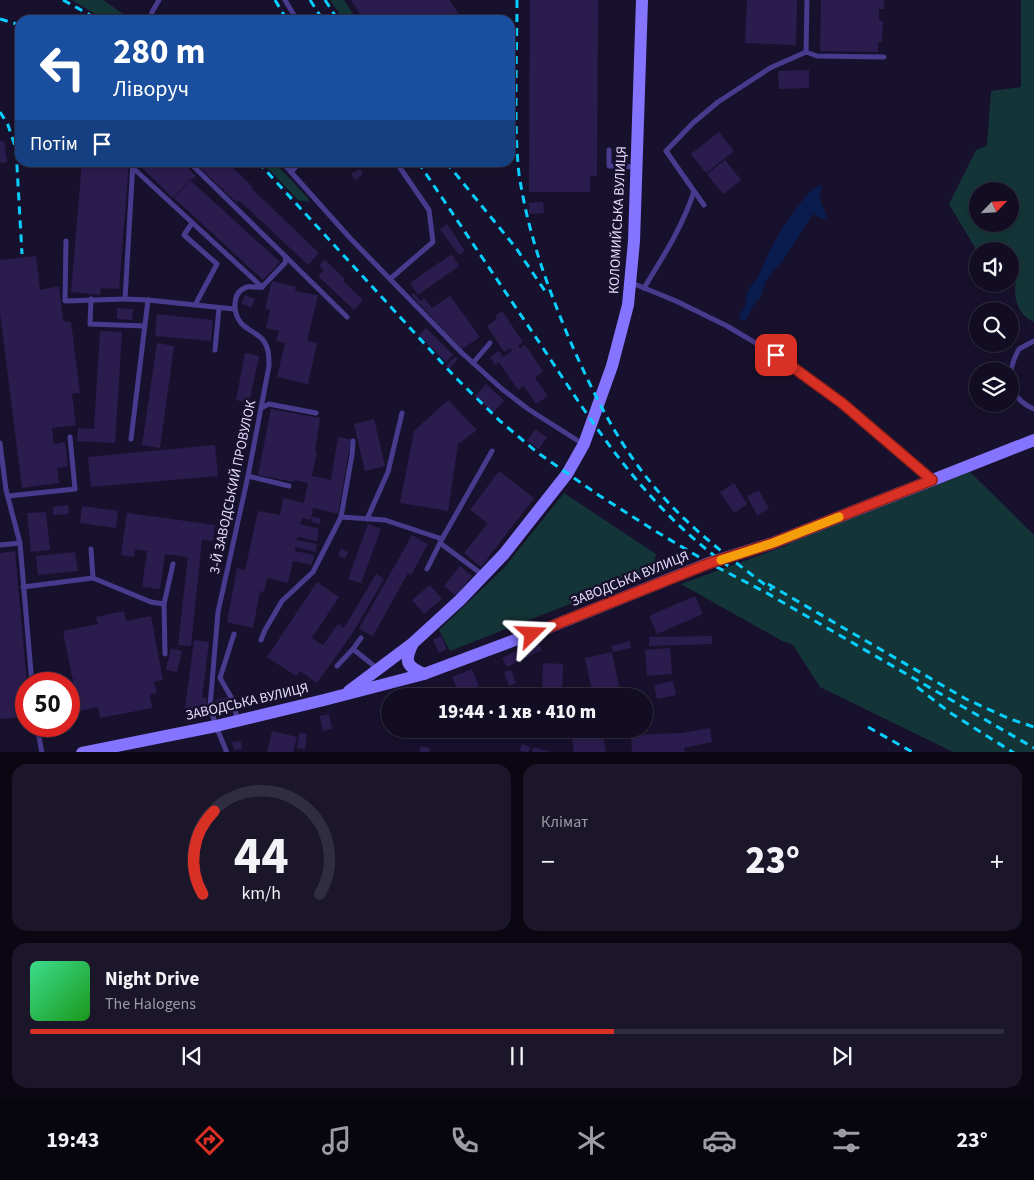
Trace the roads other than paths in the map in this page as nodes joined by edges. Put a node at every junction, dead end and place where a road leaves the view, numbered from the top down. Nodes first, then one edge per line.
1 (159, 0) edge
2 (285, 0) edge
3 (642, 0) edge
4 (807, 0) edge
5 (152, 15) edge
6 (294, 15) edge
7 (806, 52) junction
8 (884, 57) dead end
9 (609, 150) dead end
10 (133, 167) edge
11 (135, 167) edge
12 (194, 167) edge
13 (286, 167) edge
14 (296, 167) edge
15 (399, 167) edge
16 (636, 167) junction
17 (291, 172) junction
18 (694, 191) junction
19 (704, 205) dead end
20 (192, 223) junction
21 (66, 242) dead end
22 (286, 257) junction
23 (390, 279) junction
24 (630, 282) junction
25 (262, 287) junction
26 (644, 288) junction
27 (91, 299) junction
28 (125, 299) junction
29 (148, 300) junction
30 (195, 305) junction
31 (218, 308) junction
32 (234, 309) junction
33 (347, 317) dead end
34 (145, 326) junction
35 (1034, 341) edge
36 (490, 343) dead end
37 (215, 350) dead end
38 (473, 363) junction
39 (261, 408) junction
40 (1034, 408) edge
41 (316, 412) dead end
42 (402, 412) dead end
43 (70, 437) dead end
44 (131, 440) dead end
45 (1034, 440) edge
46 (353, 441) dead end
47 (0, 444) edge
48 (584, 444) junction
49 (492, 451) dead end
50 (248, 476) junction
51 (932, 480) junction
52 (289, 486) dead end
53 (8, 496) junction
54 (341, 517) junction
55 (367, 519) junction
56 (441, 541) junction
57 (20, 544) junction
58 (0, 545) edge
59 (91, 549) dead end
60 (173, 564) dead end
61 (427, 569) dead end
62 (484, 576) junction
63 (93, 578) junction
64 (23, 587) junction
65 (164, 604) junction
66 (234, 634) dead end
67 (362, 638) dead end
68 (261, 640) dead end
69 (413, 643) junction
70 (352, 649) junction
71 (165, 654) dead end
72 (337, 666) dead end
73 (378, 670) junction
74 (31, 672) edge
75 (424, 674) junction
76 (344, 696) junction
77 (237, 721) junction
78 (216, 726) junction
79 (39, 737) edge
80 (42, 752) edge
81 (82, 752) edge
82 (227, 752) edge

1 - 5 lane
2 - 6 lane
3 - 16 main road, КОЛОМИЙСЬКА ВУЛИЦЯ
4 - 7 lane
7 - 8 lane
7 - 18 lane
9 - 16 lane
10 - 28 lane
11 - 20 lane
12 - 22 lane
13 - 17 lane
14 - 17 lane
15 - 23 lane
16 - 24 main road, КОЛОМИЙСЬКА ВУЛИЦЯ
17 - 23 lane
18 - 19 lane
18 - 26 lane
20 - 25 lane
20 - 30 lane
21 - 27 lane
22 - 25 lane
22 - 33 lane
23 - 38 lane
24 - 26 lane
24 - 48 main road, КОЛОМИЙСЬКА ВУЛИЦЯ
25 - 32 lane
26 - 51 lane
27 - 28 lane
27 - 34 lane
28 - 29 lane
29 - 30 lane
29 - 34 lane
30 - 31 lane
31 - 32 lane
31 - 37 lane
32 - 39 lane, 3-Й ЗАВОДСЬКИЙ ПРОВУЛОК
34 - 44 lane
35 - 40 lane
36 - 38 lane
38 - 48 lane
39 - 41 lane
39 - 50 lane, 3-Й ЗАВОДСЬКИЙ ПРОВУЛОК
42 - 55 lane
43 - 53 lane
45 - 51 main road, ЗАВОДСЬКА ВУЛИЦЯ
46 - 54 lane
47 - 53 lane
48 - 62 main road, КОЛОМИЙСЬКА ВУЛИЦЯ
49 - 56 lane
50 - 52 lane
50 - 78 lane, 3-Й ЗАВОДСЬКИЙ ПРОВУЛОК
51 - 75 main road, ЗАВОДСЬКА ВУЛИЦЯ
53 - 57 lane
54 - 55 lane
54 - 68 lane
55 - 56 lane
56 - 61 lane
56 - 62 lane
57 - 58 lane
57 - 64 lane
59 - 63 lane
60 - 65 lane
62 - 69 main road, КОЛОМИЙСЬКА ВУЛИЦЯ
63 - 64 lane
63 - 65 lane
64 - 74 lane
65 - 71 lane
66 - 77 lane
67 - 70 lane
69 - 73 main road, КОЛОМИЙСЬКА ВУЛИЦЯ
69 - 75 main road
70 - 72 lane
70 - 73 lane
73 - 76 main road, КОЛОМИЙСЬКА ВУЛИЦЯ
75 - 76 main road, ЗАВОДСЬКА ВУЛИЦЯ
76 - 77 main road, ЗАВОДСЬКА ВУЛИЦЯ
77 - 78 main road, ЗАВОДСЬКА ВУЛИЦЯ
78 - 81 main road, ЗАВОДСЬКА ВУЛИЦЯ
78 - 82 lane, 3-Й ЗАВОДСЬКИЙ ПРОВУЛОК
79 - 80 lane

